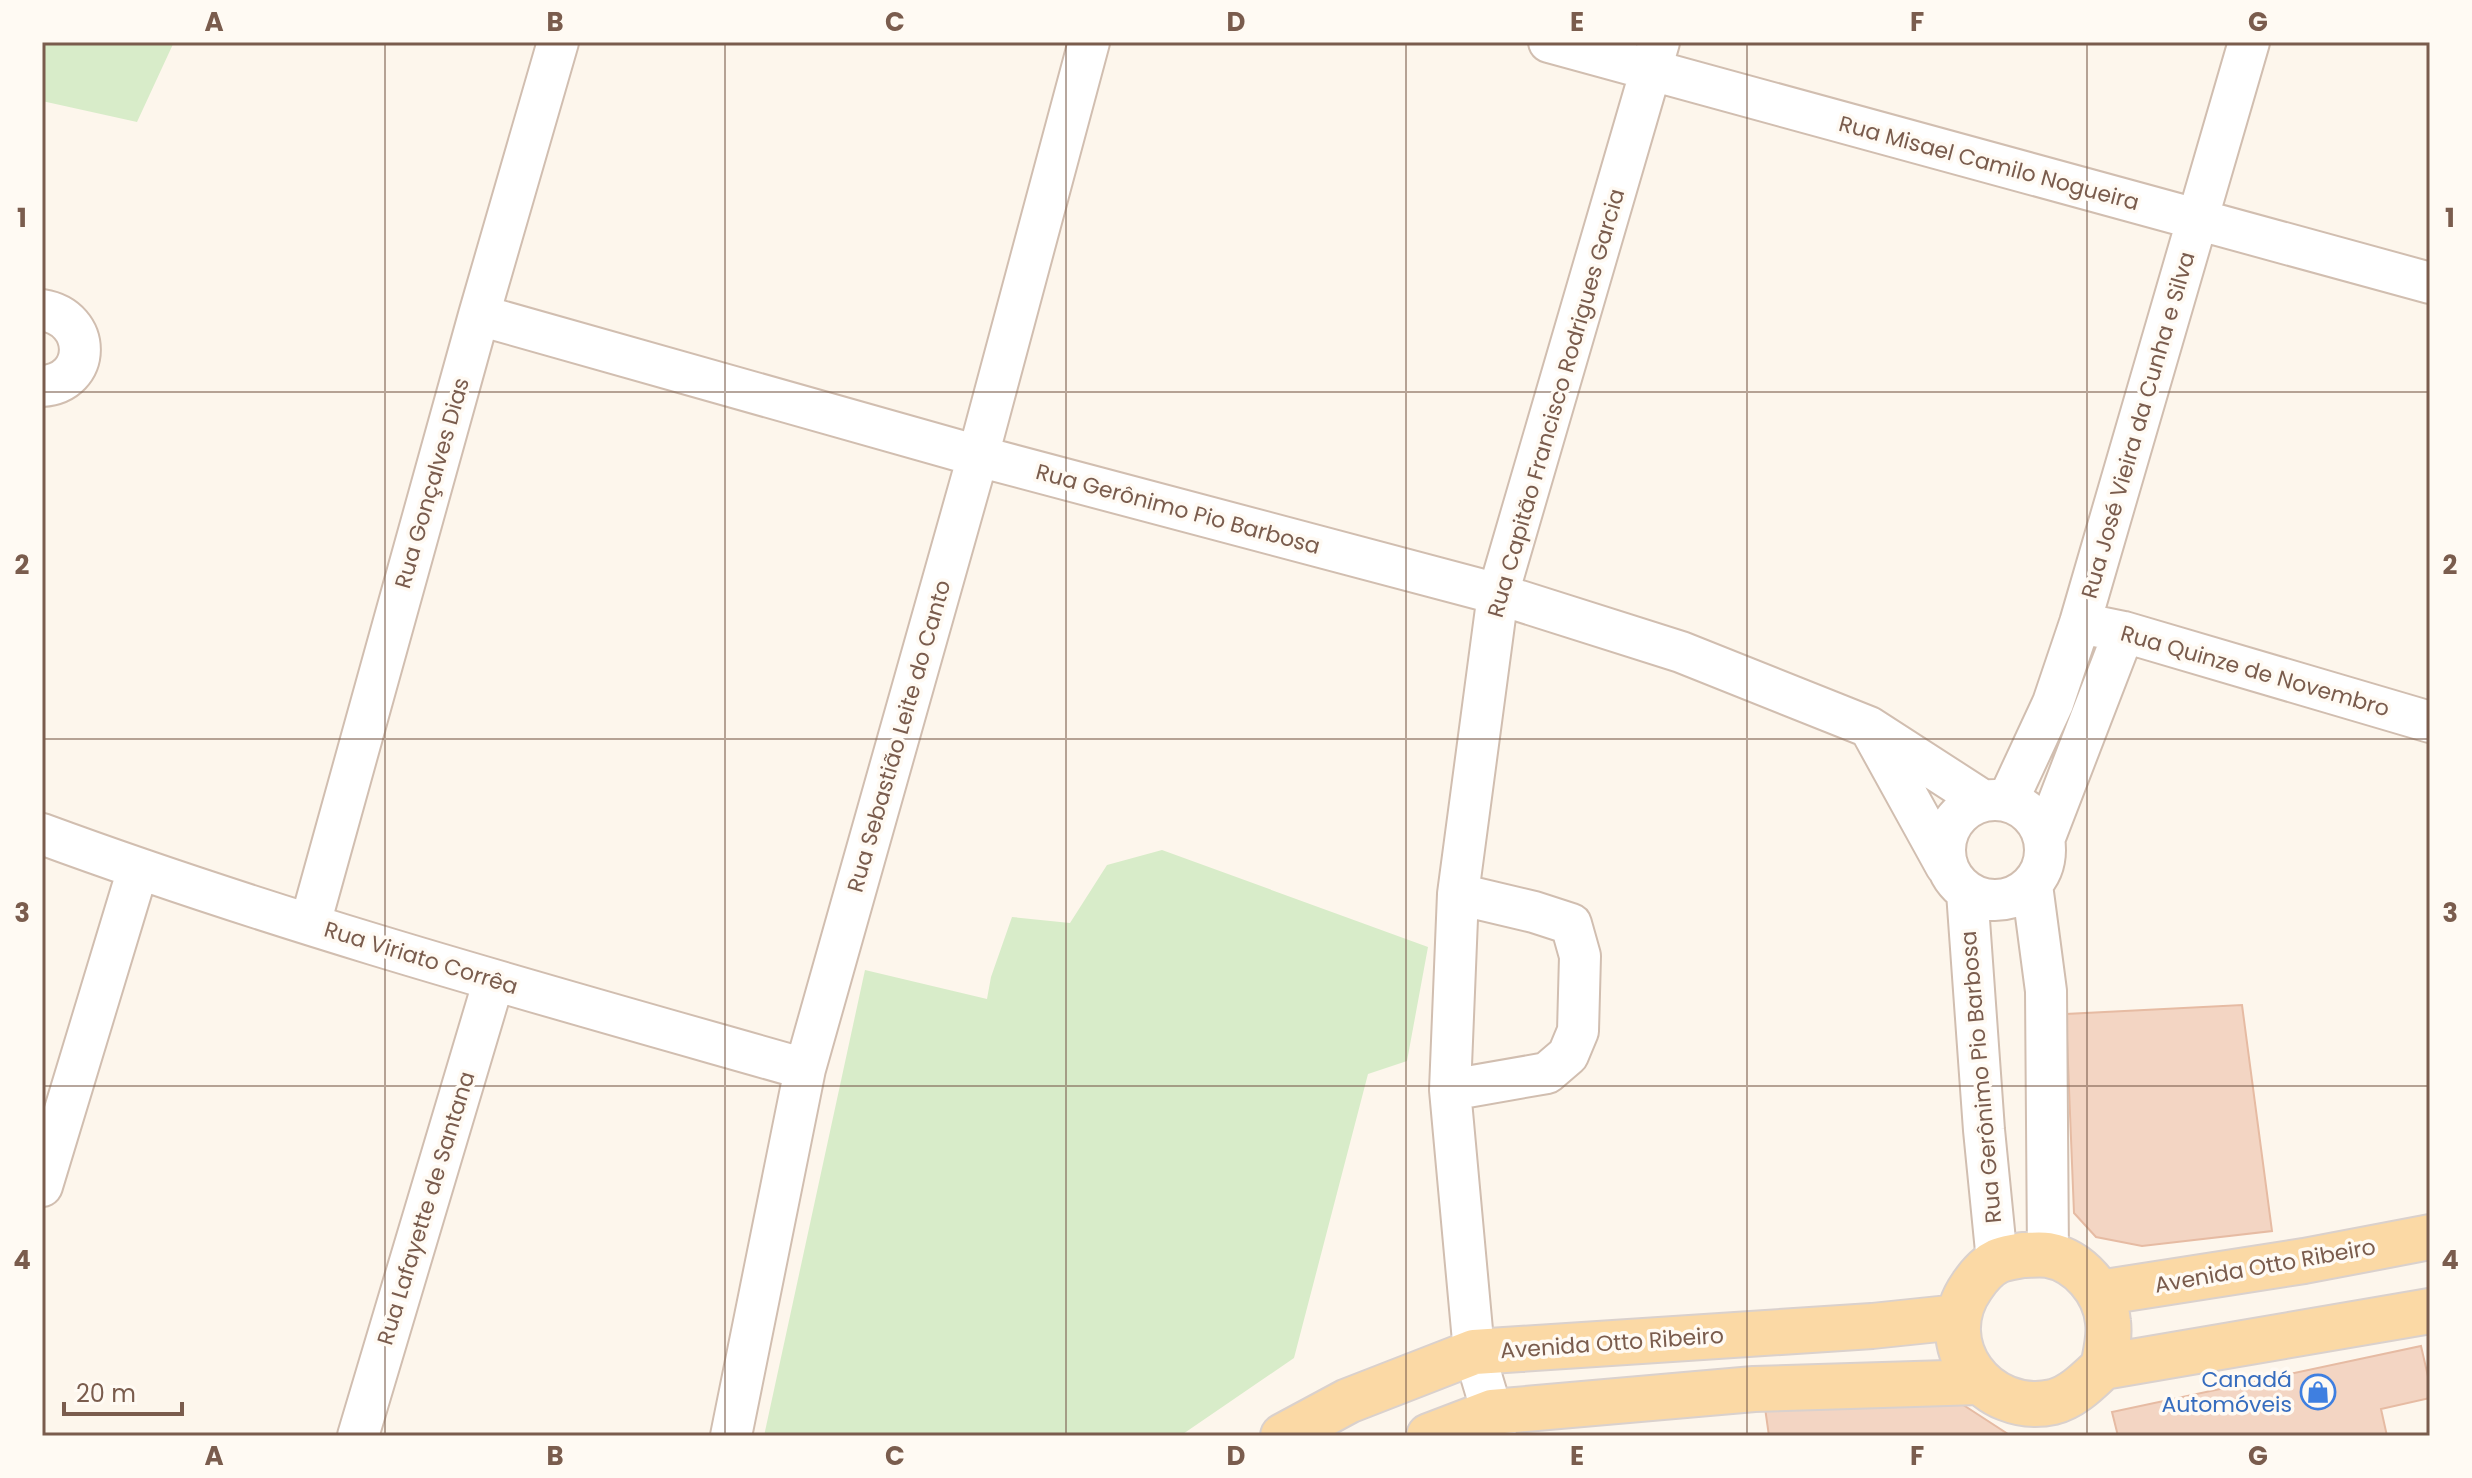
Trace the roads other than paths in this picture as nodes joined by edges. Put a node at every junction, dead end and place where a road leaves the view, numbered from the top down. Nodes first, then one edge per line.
1 (558, 42) edge
2 (1089, 42) edge
3 (1549, 42) edge
4 (2249, 42) edge
5 (1655, 57) edge
6 (2199, 219) junction
7 (2430, 283) edge
8 (42, 310) edge
9 (479, 315) junction
10 (42, 386) edge
11 (978, 456) junction
12 (1498, 594) junction
13 (2080, 623) junction
14 (2124, 632) junction
15 (2430, 722) edge
16 (1869, 727) junction
17 (1995, 800) junction
18 (42, 834) edge
19 (2045, 837) junction
20 (138, 869) junction
21 (1957, 879) junction
22 (2032, 885) junction
23 (1458, 894) junction
24 (310, 924) junction
25 (494, 980) junction
26 (805, 1069) junction
27 (1450, 1090) junction
28 (42, 1186) edge
29 (2430, 1237) edge
30 (2048, 1255) junction
31 (1997, 1261) junction
32 (2099, 1293) junction
33 (2430, 1311) edge
34 (1958, 1317) junction
35 (1474, 1352) junction
36 (2103, 1367) junction
37 (1979, 1382) junction
38 (2057, 1419) edge
39 (1494, 1424) edge
40 (358, 1436) edge
41 (731, 1436) edge
42 (1283, 1436) edge
43 (1429, 1436) edge

1 - 9 street, Rua Gonçalves Dias
2 - 11 street, Rua Sebastião Leite do Canto
3 - 5 street, Rua Misael Camilo Nogueira
4 - 6 street, Rua José Vieira da Cunha e Silva
5 - 6 street, Rua Misael Camilo Nogueira
5 - 12 street, Rua Capitão Francisco Rodrigues Garcia
6 - 7 street, Rua Misael Camilo Nogueira
6 - 13 street, Rua José Vieira da Cunha e Silva
8 - 10 street
9 - 11 street, Rua Gerônimo Pio Barbosa
9 - 24 street, Rua Gonçalves Dias
11 - 12 street, Rua Gerônimo Pio Barbosa
11 - 26 street, Rua Sebastião Leite do Canto
12 - 16 street, Rua Gerônimo Pio Barbosa
12 - 23 street, Rua Capitão Francisco Rodrigues Garcia
13 - 14 street, Rua Quinze de Novembro
13 - 17 street, Rua José Vieira da Cunha e Silva
14 - 15 street, Rua Quinze de Novembro
14 - 19 street
16 - 17 street, Rua Gerônimo Pio Barbosa
16 - 21 street, Rua Gerônimo Pio Barbosa
17 - 19 street
17 - 21 street
18 - 20 street, Rua Viriato Corrêa
19 - 22 street
20 - 24 street, Rua Viriato Corrêa
20 - 28 street
21 - 22 street
21 - 31 street, Rua Gerônimo Pio Barbosa
22 - 30 street
23 - 27 street, Rua Capitão Francisco Rodrigues Garcia
23 - 27 street
24 - 25 street, Rua Viriato Corrêa
25 - 26 street, Rua Viriato Corrêa
25 - 40 street, Rua Lafayette de Santana
26 - 41 street, Rua Sebastião Leite do Canto
27 - 35 street, Rua Capitão Francisco Rodrigues Garcia
29 - 32 main road, Avenida Otto Ribeiro
30 - 31 main road
30 - 32 main road
31 - 34 main road
32 - 36 main road
33 - 36 main road
34 - 35 main road, Avenida Otto Ribeiro
34 - 37 main road
35 - 39 street, Rua Capitão Francisco Rodrigues Garcia
35 - 42 main road, Avenida Otto Ribeiro
36 - 38 main road
37 - 38 main road
37 - 39 main road
39 - 43 main road

